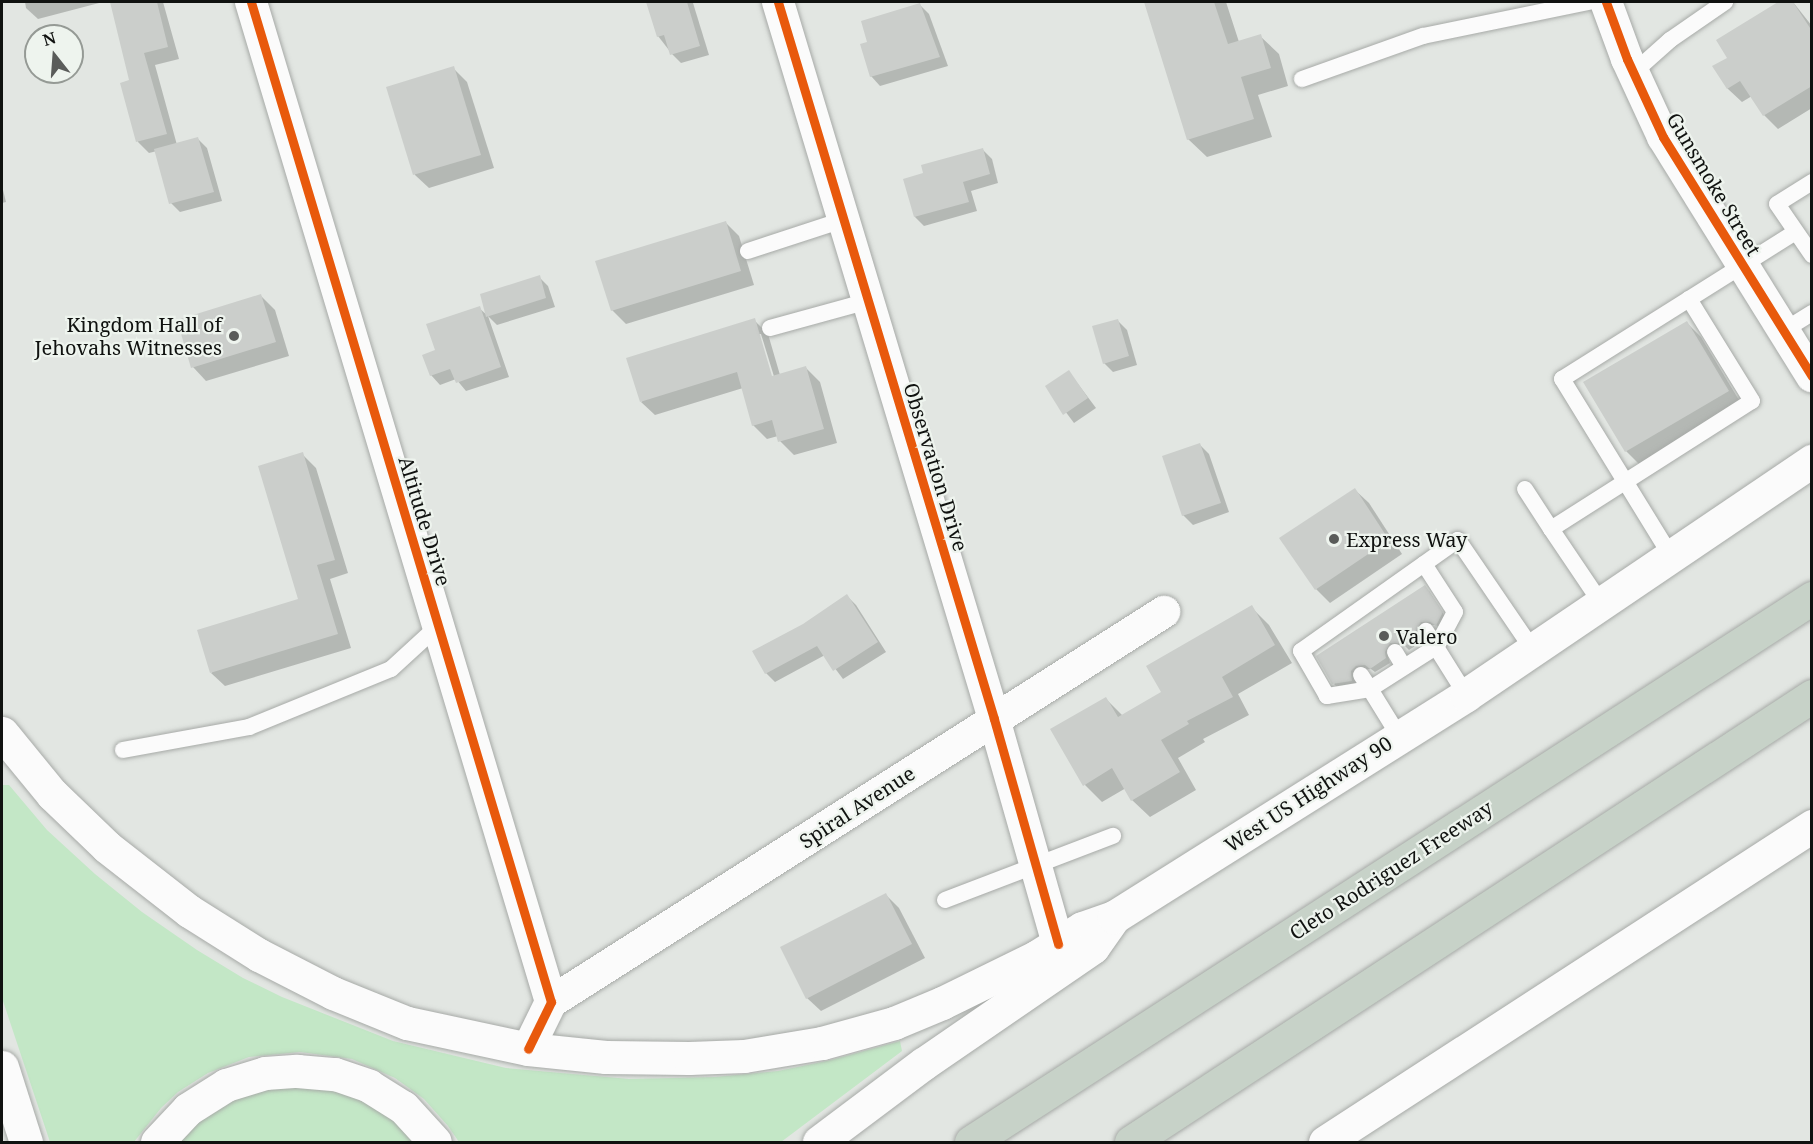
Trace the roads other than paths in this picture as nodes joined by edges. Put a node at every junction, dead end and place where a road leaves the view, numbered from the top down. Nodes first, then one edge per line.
1 (251, 2) edge
2 (777, 2) edge
3 (1589, 2) edge
4 (1606, 2) edge
5 (1725, 2) edge
6 (1633, 73) junction
7 (1302, 79) dead end
8 (1812, 182) edge
9 (843, 220) junction
10 (1795, 231) junction
11 (747, 251) dead end
12 (1812, 255) edge
13 (1743, 266) junction
14 (1689, 299) junction
15 (868, 301) junction
16 (1812, 313) edge
17 (770, 328) dead end
18 (1783, 331) junction
19 (1812, 376) edge
20 (1812, 461) edge
21 (1624, 480) junction
22 (1525, 489) dead end
23 (1551, 529) junction
24 (1671, 556) junction
25 (1424, 564) junction
26 (1812, 598) edge
27 (1601, 603) junction
28 (1164, 612) dead end
29 (438, 626) junction
30 (1426, 632) dead end
31 (1436, 646) junction
32 (1533, 650) junction
33 (1366, 682) junction
34 (1466, 694) junction
35 (1812, 696) edge
36 (994, 719) junction
37 (2, 733) edge
38 (1399, 736) junction
39 (123, 750) dead end
40 (1812, 826) edge
41 (1113, 836) dead end
42 (1034, 866) junction
43 (945, 900) dead end
44 (1114, 917) junction
45 (1058, 944) junction
46 (550, 1002) junction
47 (528, 1049) junction
48 (2, 1067) edge
49 (27, 1143) edge
50 (157, 1143) edge
51 (435, 1143) edge
52 (819, 1143) edge
53 (971, 1143) edge
54 (1131, 1143) edge
55 (1325, 1143) edge

1 - 29 street, Altitude Drive
2 - 9 street, Observation Drive
3 - 7 lane
4 - 6 street, Gunsmoke Street
5 - 6 lane
6 - 13 street, Gunsmoke Street
8 - 10 lane
9 - 11 lane
9 - 15 street, Observation Drive
10 - 12 lane
10 - 13 lane
13 - 14 lane
13 - 18 street, Gunsmoke Street
14 - 21 lane
14 - 21 lane
15 - 17 lane
15 - 36 street, Observation Drive
16 - 18 lane
18 - 19 street, Gunsmoke Street
20 - 24 main road, West US Highway 90
21 - 23 lane
21 - 24 lane
22 - 23 lane
23 - 27 lane
24 - 27 main road, West US Highway 90
25 - 31 lane
25 - 32 lane
25 - 33 lane
26 - 53 highway, Cleto Rodriguez Freeway
27 - 32 main road, West US Highway 90
28 - 36 street, Spiral Avenue
29 - 39 lane
29 - 46 street, Altitude Drive
30 - 31 lane
31 - 33 lane
31 - 34 lane
32 - 34 main road, West US Highway 90
33 - 38 lane
34 - 38 main road, West US Highway 90
35 - 54 highway
36 - 42 street, Observation Drive
36 - 46 street, Spiral Avenue
37 - 47 main road
38 - 44 main road, West US Highway 90
40 - 55 main road
41 - 42 lane
42 - 43 lane
42 - 45 street, Observation Drive
44 - 45 main road
44 - 52 main road, West US Highway 90
45 - 47 main road
46 - 47 street
48 - 49 main road
50 - 51 main road

